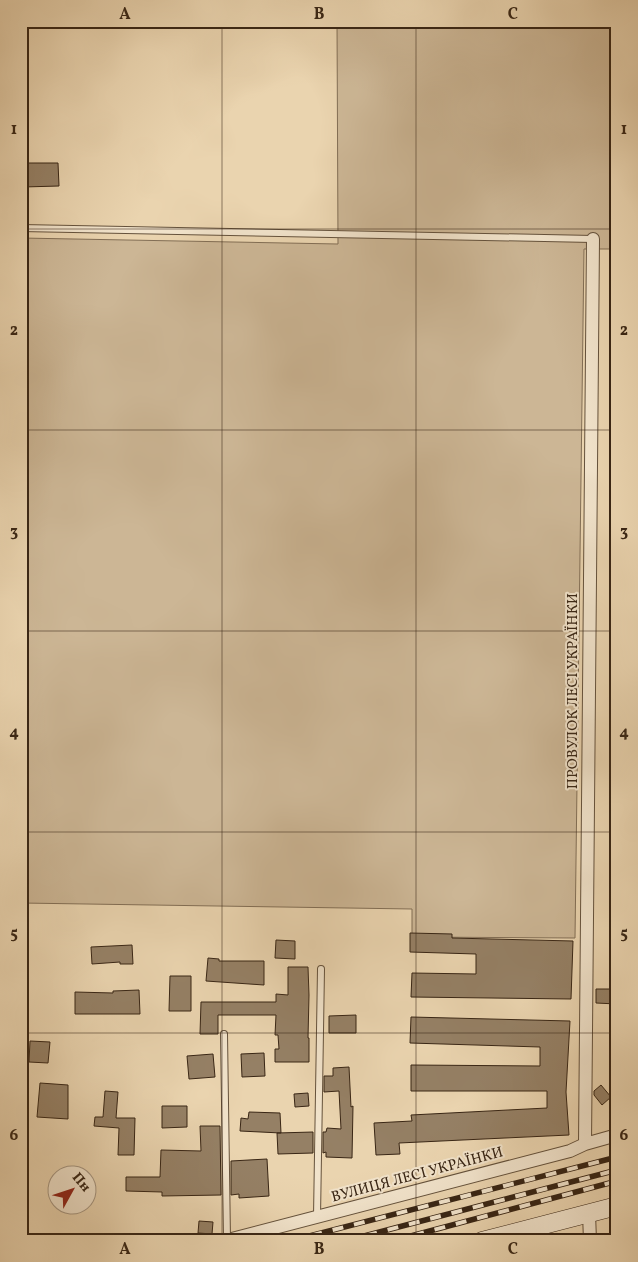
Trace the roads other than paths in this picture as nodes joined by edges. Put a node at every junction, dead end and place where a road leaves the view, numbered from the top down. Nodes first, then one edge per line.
1 (21, 228) edge
2 (593, 239) joint
3 (321, 969) dead end
4 (224, 1034) dead end
5 (617, 1136) edge
6 (585, 1144) junction
7 (617, 1206) edge
8 (589, 1213) junction
9 (317, 1217) junction
10 (514, 1238) edge
11 (226, 1240) edge
12 (482, 1241) edge
13 (590, 1241) edge

1 - 2 lane
2 - 6 street, ПРОВУЛОК ЛЕСІ УКРАЇНКИ
3 - 9 lane
4 - 11 lane
5 - 6 street, ВУЛИЦЯ ЛЕСІ УКРАЇНКИ
6 - 9 street, ВУЛИЦЯ ЛЕСІ УКРАЇНКИ
7 - 8 street
8 - 10 street
8 - 13 street
9 - 11 street, ВУЛИЦЯ ЛЕСІ УКРАЇНКИ
10 - 12 street

